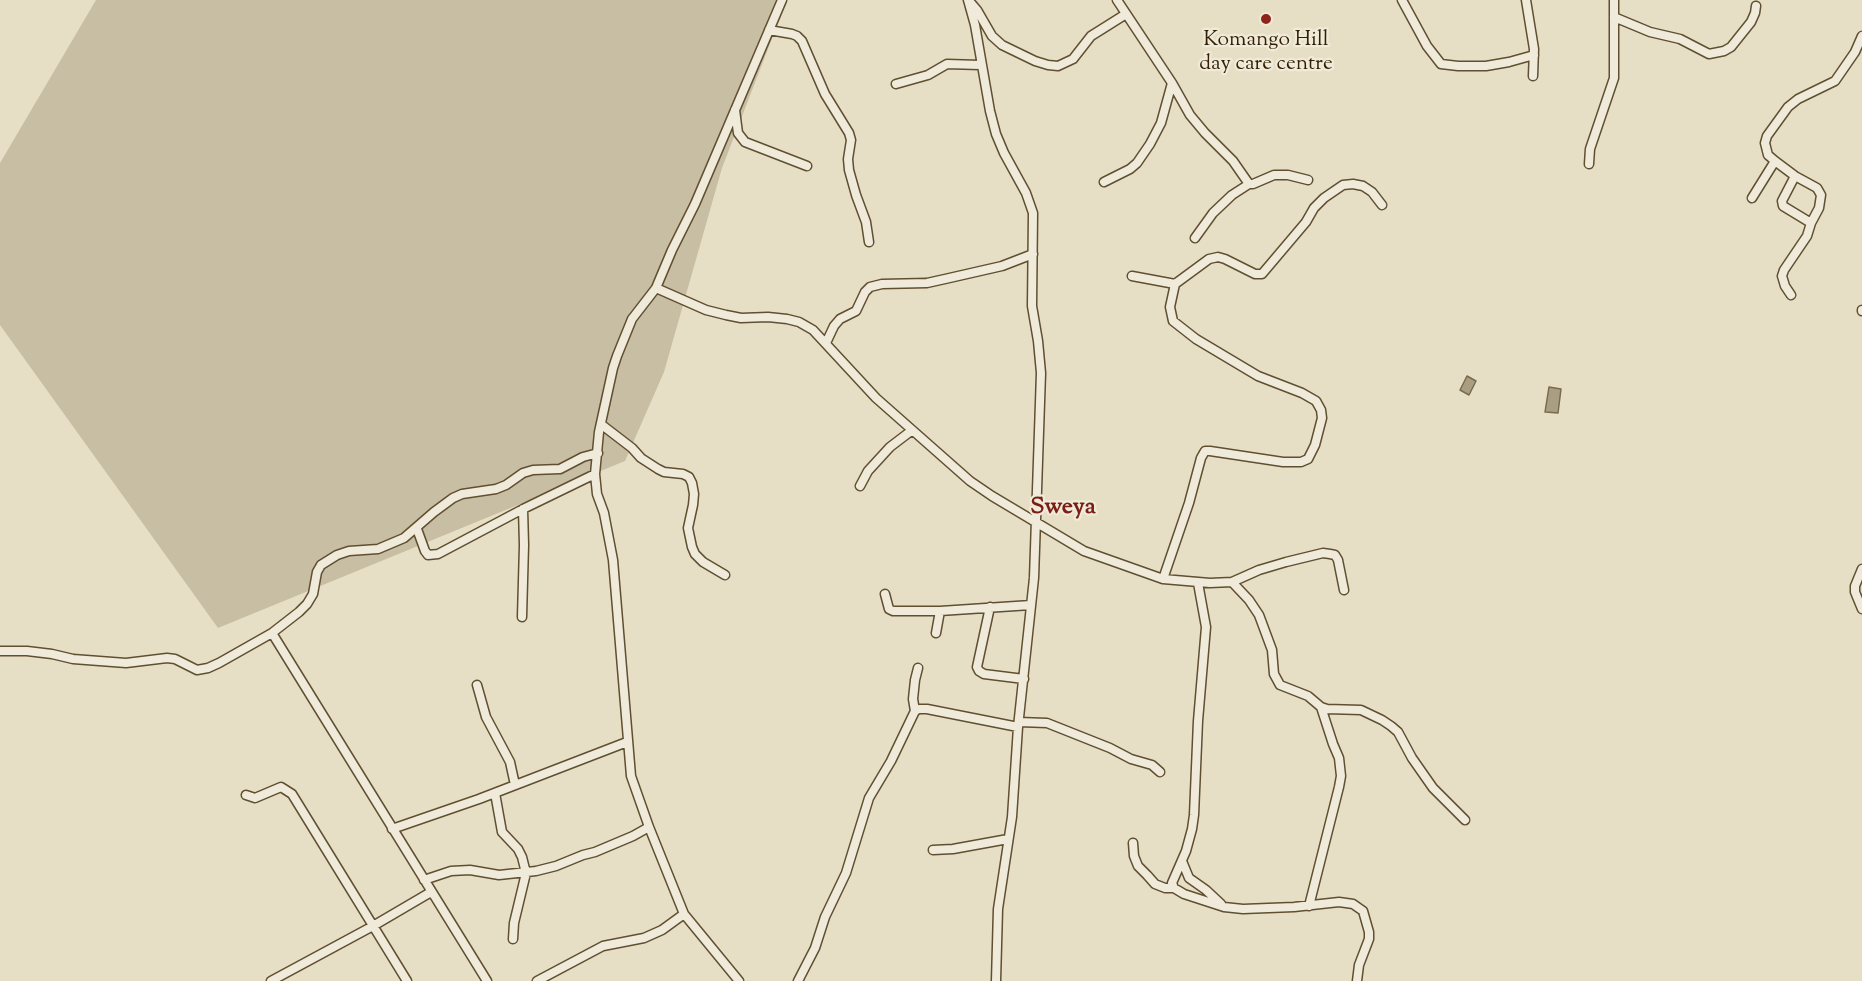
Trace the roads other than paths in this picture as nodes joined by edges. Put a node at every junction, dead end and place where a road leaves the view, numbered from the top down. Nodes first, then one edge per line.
1 (782, 0) edge
2 (968, 0) edge
3 (1402, 0) edge
4 (1526, 0) edge
5 (1614, 0) edge
6 (1120, 1) edge
7 (1756, 6) dead end
8 (1126, 14) junction
9 (1614, 17) junction
10 (769, 30) junction
11 (1862, 36) edge
12 (1534, 55) junction
13 (980, 64) junction
14 (1533, 75) dead end
15 (1172, 83) junction
16 (896, 84) dead end
17 (735, 109) junction
18 (1774, 161) junction
19 (1589, 164) dead end
20 (807, 166) dead end
21 (1795, 176) junction
22 (1308, 180) dead end
23 (1104, 182) dead end
24 (1249, 184) junction
25 (1752, 198) dead end
26 (1383, 205) dead end
27 (1811, 223) junction
28 (1195, 238) dead end
29 (869, 242) dead end
30 (1033, 254) junction
31 (1132, 276) dead end
32 (1175, 284) junction
33 (656, 288) junction
34 (1791, 295) dead end
35 (826, 343) junction
36 (602, 425) junction
37 (911, 431) junction
38 (598, 453) junction
39 (596, 474) junction
40 (860, 486) dead end
41 (523, 509) junction
42 (1036, 522) junction
43 (417, 529) junction
44 (1862, 570) edge
45 (725, 575) dead end
46 (1163, 579) junction
47 (1232, 582) junction
48 (1198, 583) junction
49 (1344, 590) dead end
50 (885, 594) dead end
51 (1031, 605) junction
52 (990, 607) junction
53 (1862, 609) edge
54 (940, 611) junction
55 (522, 617) dead end
56 (272, 633) junction
57 (936, 633) dead end
58 (0, 651) edge
59 (918, 668) dead end
60 (1024, 679) junction
61 (477, 685) dead end
62 (1321, 707) junction
63 (915, 711) junction
64 (1018, 724) junction
65 (627, 742) junction
66 (1160, 772) dead end
67 (515, 785) junction
68 (495, 793) junction
69 (246, 795) dead end
70 (1465, 820) dead end
71 (649, 827) junction
72 (392, 829) junction
73 (1008, 839) junction
74 (1133, 843) dead end
75 (933, 850) dead end
76 (1182, 861) junction
77 (526, 873) junction
78 (424, 880) junction
79 (1174, 888) junction
80 (430, 892) junction
81 (1224, 906) junction
82 (1309, 906) junction
83 (684, 914) junction
84 (373, 926) junction
85 (513, 939) dead end
86 (271, 981) edge
87 (407, 981) edge
88 (487, 981) edge
89 (537, 981) edge
90 (739, 981) edge
91 (798, 981) edge
92 (996, 981) edge
93 (1357, 981) edge

1 - 10 street
2 - 8 street
2 - 13 street
3 - 12 street
4 - 12 street
5 - 9 street
6 - 8 street
7 - 9 street
8 - 15 street
9 - 19 street
10 - 17 street
10 - 29 street
11 - 18 street
12 - 14 street
13 - 16 street
13 - 30 street
15 - 23 street
15 - 24 street
17 - 20 street
17 - 33 street
18 - 21 street
18 - 25 street
21 - 27 street
21 - 27 street
22 - 24 street
24 - 28 street
26 - 32 street
27 - 34 street
30 - 35 street
30 - 42 street
31 - 32 street
32 - 46 street
33 - 35 street
33 - 36 street
35 - 37 street
36 - 38 street
36 - 45 street
37 - 40 street
37 - 42 street
38 - 39 street
38 - 43 street
39 - 41 street
39 - 65 street
41 - 43 street
41 - 55 street
42 - 46 street
42 - 51 street
43 - 56 street
44 - 53 street
46 - 48 street
47 - 48 street
47 - 49 street
47 - 62 street
48 - 76 street
50 - 54 street
51 - 52 street
51 - 60 street
52 - 54 street
52 - 60 street
54 - 57 street
56 - 58 street
56 - 72 street
59 - 63 street
60 - 64 street
61 - 67 street
62 - 70 street
62 - 82 street
63 - 64 street
63 - 91 street
64 - 66 street
64 - 73 street
65 - 67 street
65 - 71 street
67 - 68 street
68 - 72 street
68 - 77 street
69 - 84 street
71 - 77 street
71 - 83 street
72 - 78 street
73 - 75 street
73 - 92 street
74 - 79 street
76 - 79 street
76 - 81 street
77 - 78 street
77 - 85 street
78 - 80 street
79 - 81 street
80 - 84 street
80 - 88 street
81 - 82 street
82 - 93 street
83 - 89 street
83 - 90 street
84 - 86 street
84 - 87 street

